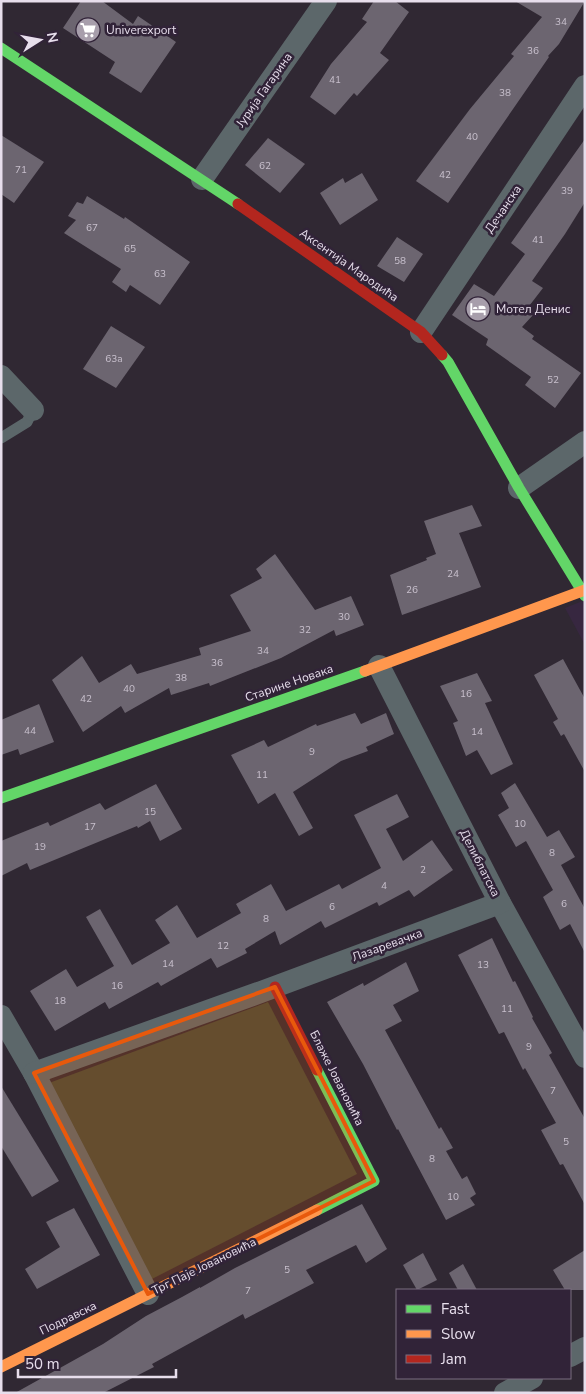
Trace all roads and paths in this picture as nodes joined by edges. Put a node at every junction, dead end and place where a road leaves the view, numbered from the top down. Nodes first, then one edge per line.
1 (326, 1) edge
2 (1, 48) edge
3 (585, 86) edge
4 (202, 179) junction
5 (421, 332) junction
6 (1, 376) edge
7 (33, 410) joint
8 (1, 438) edge
9 (585, 442) edge
10 (519, 488) junction
11 (584, 592) edge
12 (379, 666) junction
13 (1, 798) edge
14 (500, 903) junction
15 (275, 987) junction
16 (1, 1016) edge
17 (585, 1057) edge
18 (34, 1073) junction
19 (374, 1181) joint
20 (148, 1294) junction
21 (585, 1348) edge
22 (571, 1355) edge
23 (1, 1367) edge
24 (530, 1379) edge
25 (506, 1393) edge

1 - 4 street, Јурија Гагарина
2 - 4 street, Аксентија Мародића
3 - 5 street, Дечанска
4 - 5 street, Аксентија Мародића
5 - 10 street, Аксентија Мародића
6 - 7 street
7 - 8 lane
9 - 10 street
10 - 11 street, Аксентија Мародића
11 - 12 street, Старине Новака
12 - 13 street, Старине Новака
12 - 14 street, Делиблатска
14 - 15 street, Лазаревачка
14 - 17 street, Делиблатска
15 - 18 street
15 - 19 street, Блаже Јовановића
16 - 18 street, Трг Паје Јовановића
18 - 20 street, Трг Паје Јовановића
19 - 20 street, Трг Паје Јовановића
20 - 23 street, Подравска
21 - 22 street
24 - 25 street

